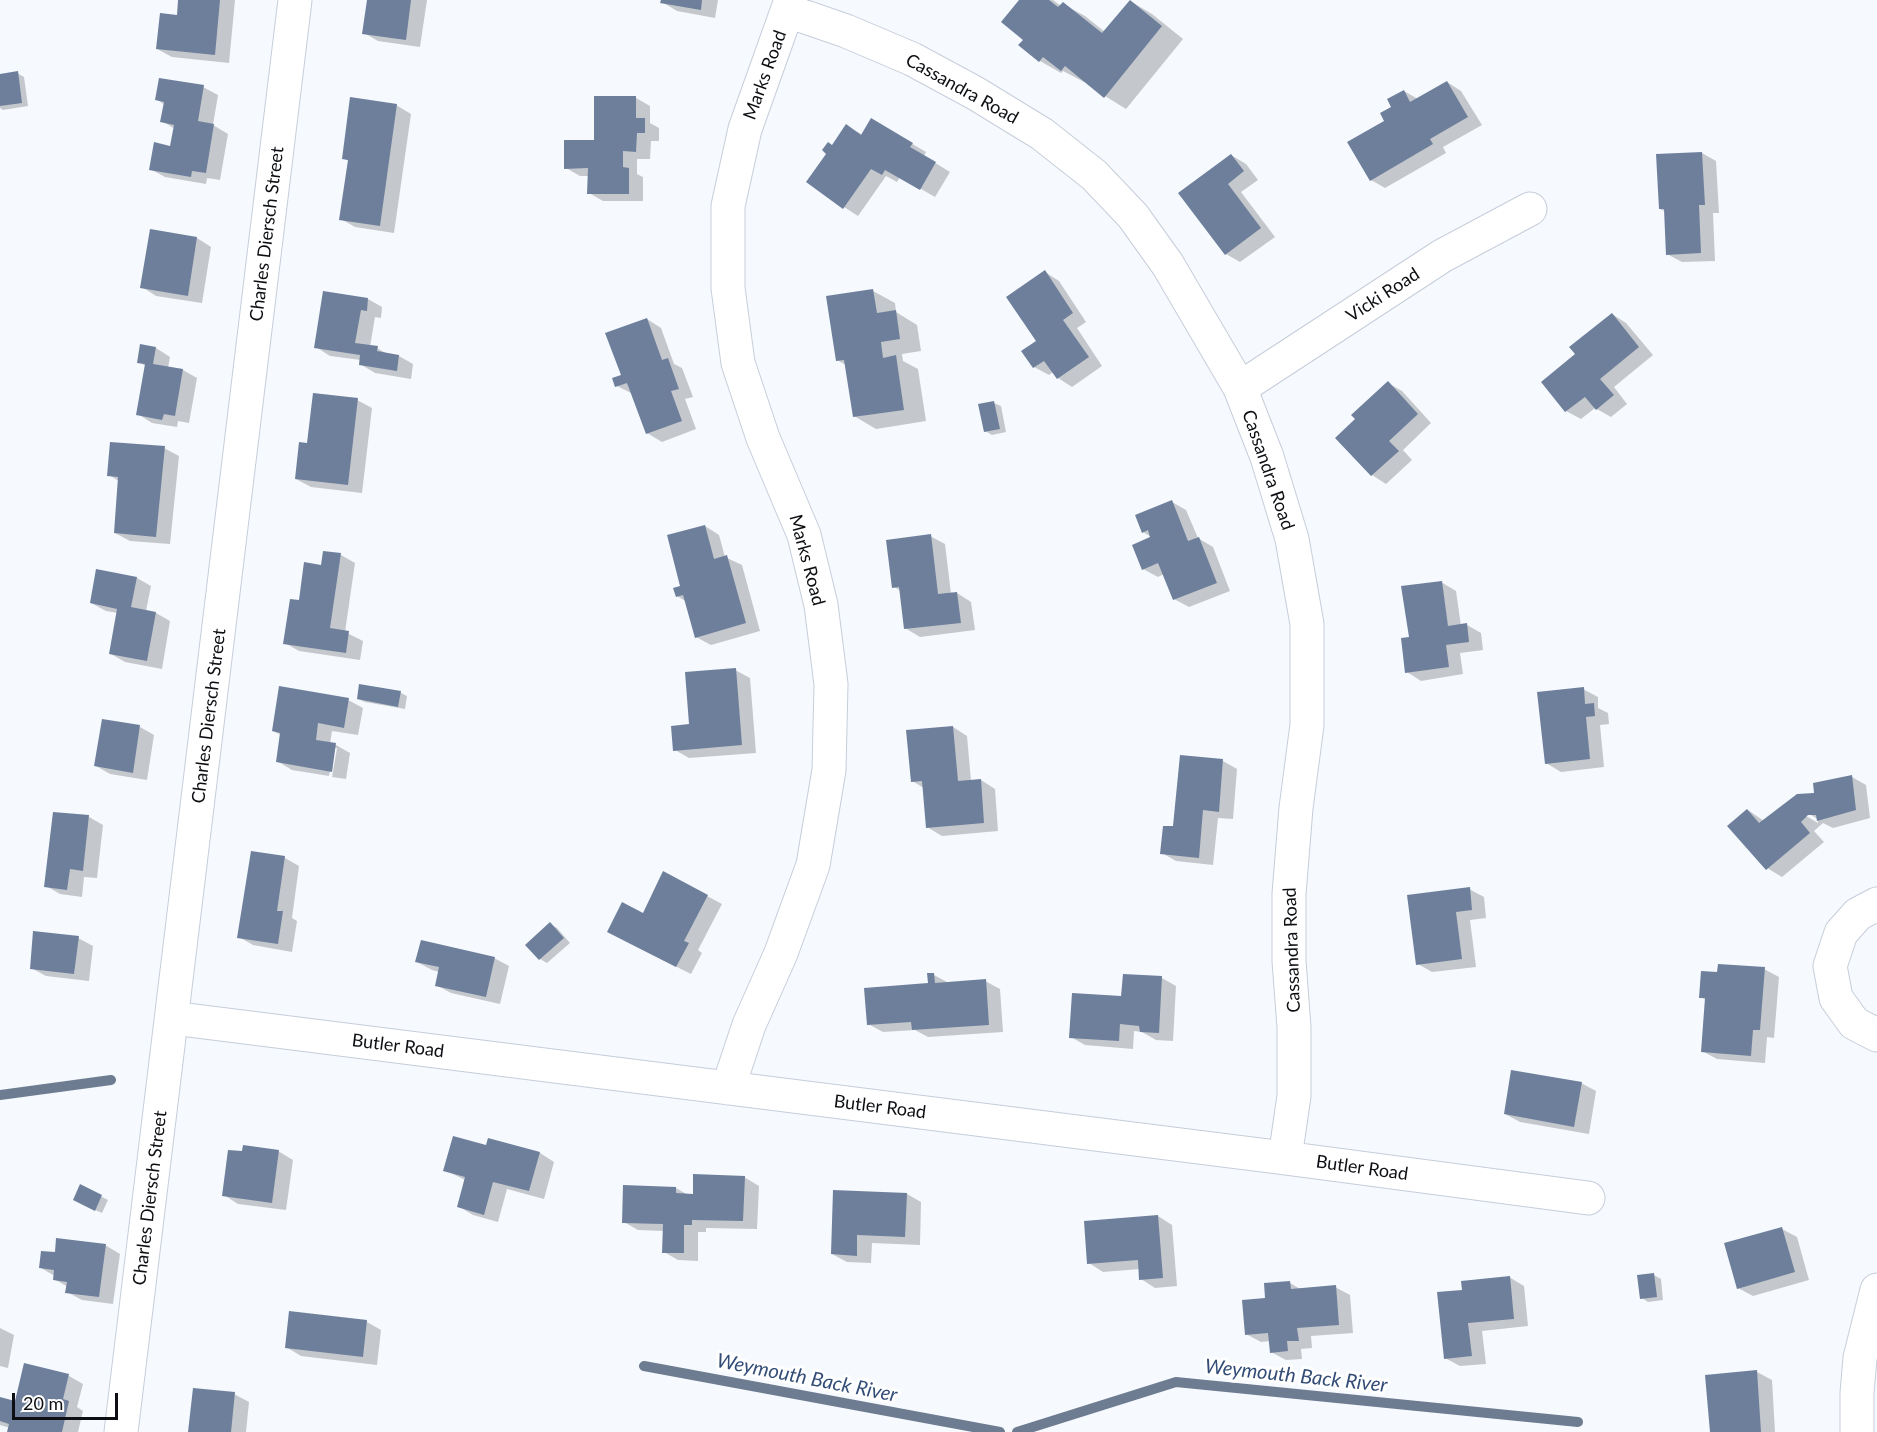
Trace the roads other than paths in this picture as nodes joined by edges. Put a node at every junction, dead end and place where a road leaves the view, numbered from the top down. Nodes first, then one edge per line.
1 (295, 0) edge
2 (790, 5) edge
3 (1530, 209) dead end
4 (1240, 388) junction
5 (1877, 904) edge
6 (172, 1018) junction
7 (1877, 1035) edge
8 (729, 1088) junction
9 (1285, 1158) junction
10 (1588, 1198) dead end
11 (1877, 1290) edge
12 (121, 1432) edge
13 (1857, 1432) edge

1 - 6 street, Charles Diersch Street
2 - 4 street, Cassandra Road
2 - 8 street, Marks Road
3 - 4 street, Vicki Road
4 - 9 street, Cassandra Road
5 - 7 street
6 - 8 street, Butler Road
6 - 12 street, Charles Diersch Street
8 - 9 street, Butler Road
9 - 10 street, Butler Road
11 - 13 street

